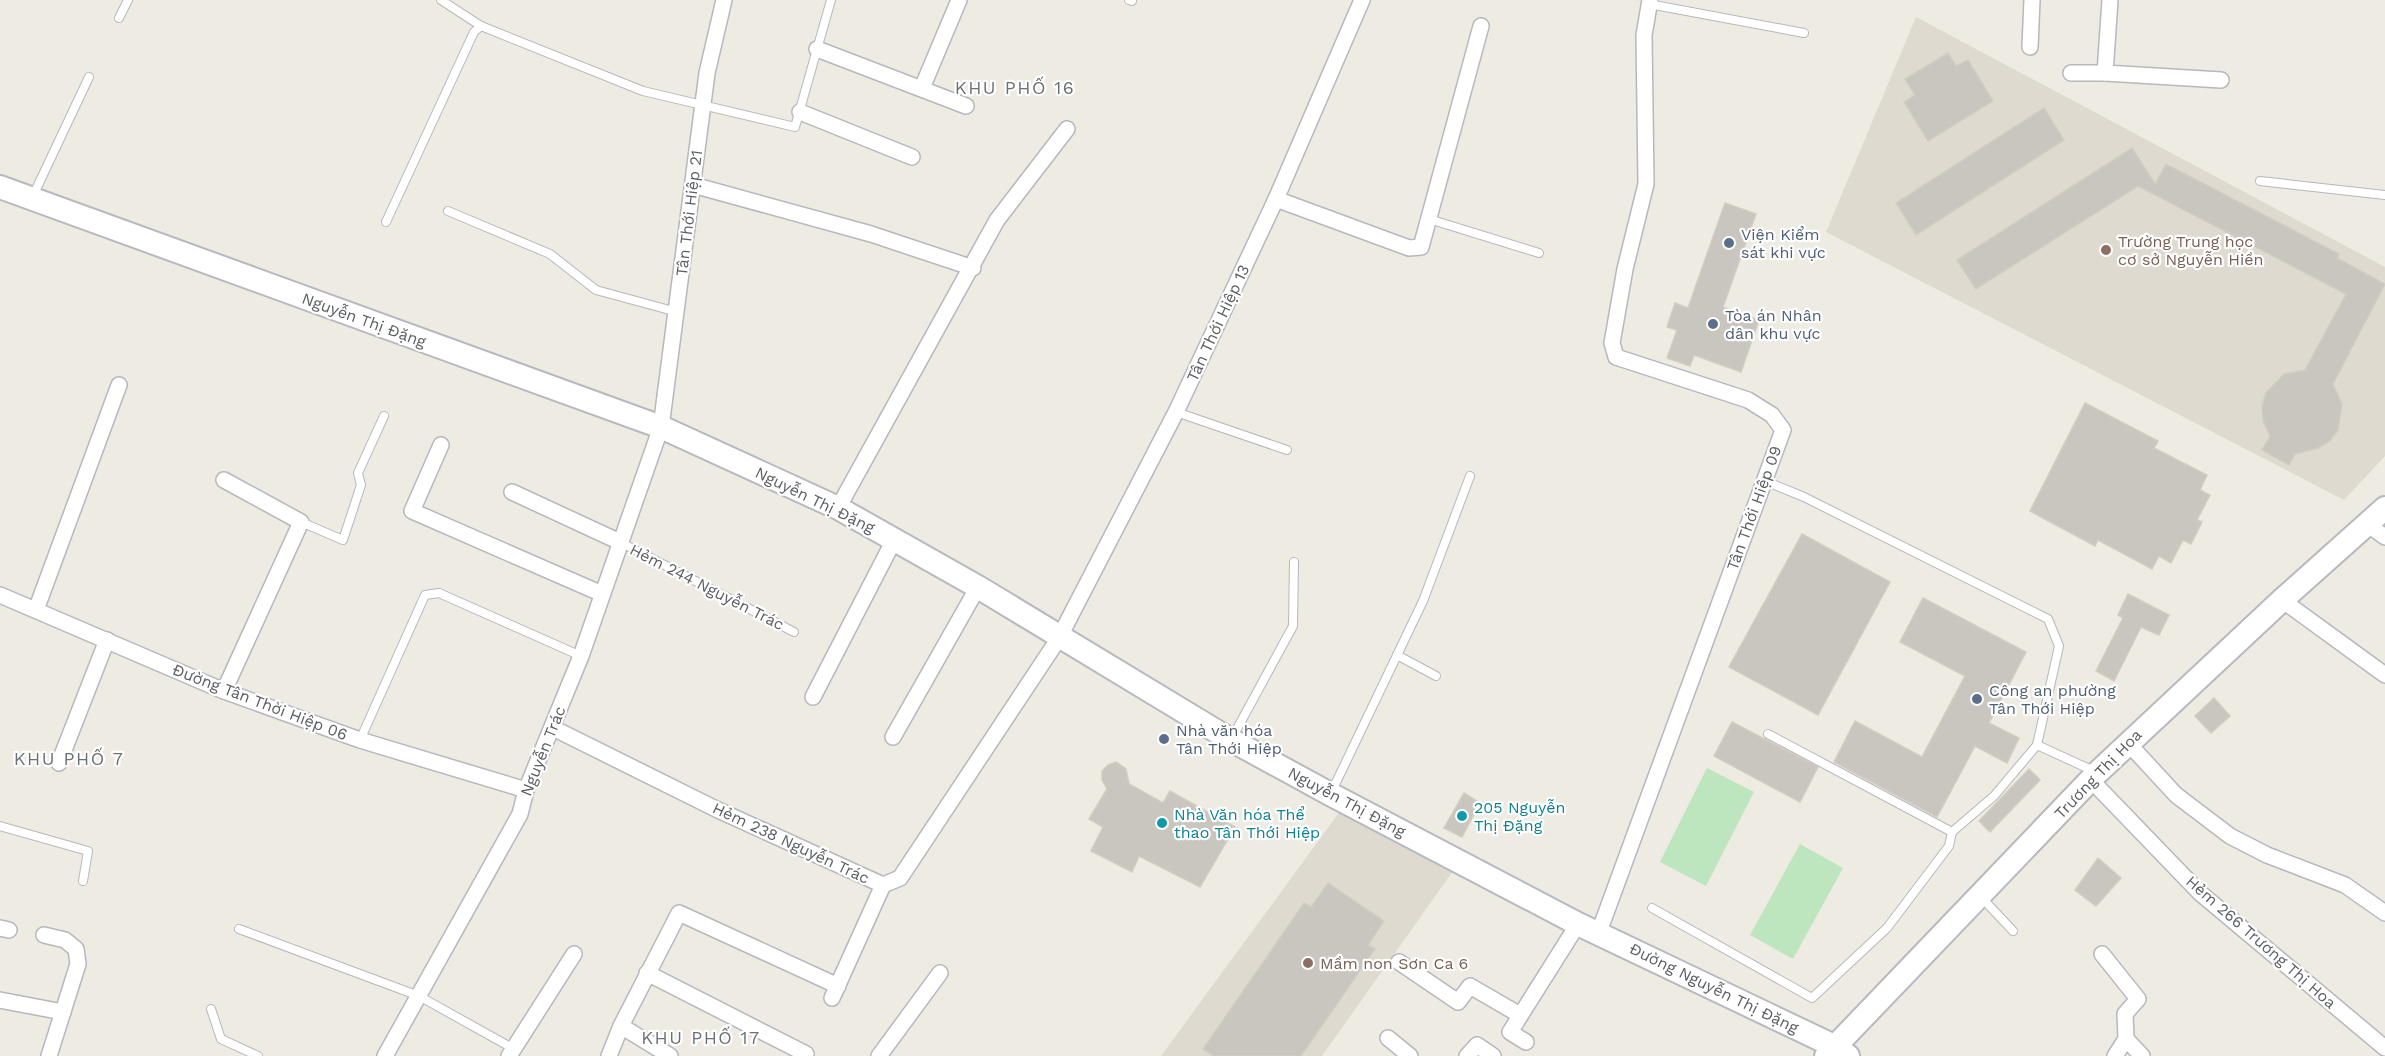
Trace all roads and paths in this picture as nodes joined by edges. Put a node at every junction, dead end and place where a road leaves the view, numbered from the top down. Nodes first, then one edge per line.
1 (128, 0) edge
2 (441, 0) edge
3 (724, 0) edge
4 (831, 0) edge
5 (959, 0) edge
6 (1362, 0) edge
7 (2032, 0) edge
8 (2110, 0) edge
9 (1650, 2) edge
10 (119, 18) dead end
11 (481, 26) junction
12 (1482, 26) dead end
13 (1804, 33) dead end
14 (2030, 47) dead end
15 (817, 49) junction
16 (2071, 73) dead end
17 (2105, 73) junction
18 (89, 77) dead end
19 (2221, 80) dead end
20 (922, 88) junction
21 (966, 106) dead end
22 (703, 107) junction
23 (800, 112) junction
24 (1067, 129) dead end
25 (912, 157) dead end
26 (2260, 181) dead end
27 (693, 185) junction
28 (0, 187) edge
29 (2385, 195) edge
30 (32, 199) junction
31 (1276, 199) junction
32 (448, 211) dead end
33 (1429, 219) junction
34 (386, 222) dead end
35 (1539, 253) dead end
36 (973, 268) junction
37 (677, 312) junction
38 (119, 385) dead end
39 (1176, 412) junction
40 (384, 416) dead end
41 (661, 427) junction
42 (441, 445) dead end
43 (1287, 450) dead end
44 (1470, 476) dead end
45 (224, 480) dead end
46 (1765, 481) junction
47 (512, 492) dead end
48 (838, 508) junction
49 (2385, 508) edge
50 (301, 522) junction
51 (2376, 530) edge
52 (894, 540) junction
53 (620, 542) junction
54 (1294, 562) dead end
55 (978, 587) junction
56 (600, 593) junction
57 (0, 595) edge
58 (2282, 600) junction
59 (36, 610) junction
60 (794, 632) dead end
61 (1059, 638) junction
62 (107, 640) junction
63 (1397, 655) junction
64 (581, 656) junction
65 (2385, 675) edge
66 (1436, 676) dead end
67 (225, 691) junction
68 (813, 697) dead end
69 (553, 728) junction
70 (1768, 734) dead end
71 (892, 737) dead end
72 (360, 740) junction
73 (1231, 740) junction
74 (2128, 742) junction
75 (2037, 745) junction
76 (59, 763) dead end
77 (2094, 776) junction
78 (526, 790) junction
79 (1330, 794) junction
80 (0, 826) edge
81 (1952, 832) junction
82 (83, 881) dead end
83 (883, 885) junction
84 (1981, 897) junction
85 (1652, 908) dead end
86 (2385, 913) edge
87 (1589, 928) junction
88 (239, 929) dead end
89 (2013, 931) dead end
90 (44, 935) dead end
91 (574, 954) dead end
92 (2102, 954) dead end
93 (1399, 962) dead end
94 (646, 973) junction
95 (940, 973) dead end
96 (419, 996) junction
97 (0, 1000) edge
98 (211, 1010) dead end
99 (63, 1012) junction
100 (1520, 1015) junction
101 (621, 1026) junction
102 (1388, 1038) dead end
103 (2126, 1039) junction
104 (1526, 1042) dead end
105 (2385, 1048) edge
106 (511, 1052) edge
107 (1837, 1053) edge
108 (806, 1054) dead end
109 (49, 1056) edge
110 (258, 1056) edge
111 (385, 1056) edge
112 (609, 1056) edge
113 (670, 1056) edge
114 (879, 1056) edge
115 (1410, 1056) edge
116 (1467, 1056) edge
117 (1493, 1056) edge
118 (2115, 1056) edge
119 (2142, 1056) edge

1 - 10 lane
2 - 11 lane
3 - 22 street, Tân Thới Hiệp 21
4 - 15 lane
5 - 20 street
6 - 31 street, Tân Thới Hiệp 13
7 - 14 street
8 - 17 street
9 - 13 lane
9 - 46 street, Tân Thới Hiệp 09
11 - 22 lane
11 - 34 lane
12 - 33 street
15 - 20 street
15 - 23 lane
16 - 17 street
17 - 19 street
18 - 30 lane
20 - 21 street
22 - 23 lane
22 - 27 street, Tân Thới Hiệp 21
23 - 25 street
24 - 36 street
26 - 29 lane
27 - 36 street
27 - 37 street, Tân Thới Hiệp 21
28 - 30 street, Nguyễn Thị Đặng
30 - 41 street, Nguyễn Thị Đặng
31 - 33 street
31 - 39 street, Tân Thới Hiệp 13
32 - 37 lane
33 - 35 lane
36 - 48 street
37 - 41 street, Tân Thới Hiệp 21
38 - 59 street
39 - 43 lane
39 - 61 street, Tân Thới Hiệp 13
40 - 50 lane
41 - 48 street, Nguyễn Thị Đặng
41 - 53 street, Nguyễn Trác
42 - 56 street
44 - 63 lane
45 - 50 street
46 - 75 lane
46 - 87 street, Tân Thới Hiệp 09
47 - 53 street
48 - 52 street, Nguyễn Thị Đặng
49 - 51 street, Trương Thị Hoa
50 - 67 street
51 - 58 street, Trương Thị Hoa
52 - 55 street, Nguyễn Thị Đặng
52 - 68 street
53 - 56 street, Nguyễn Trác
53 - 60 lane, Hẻm 244 Nguyễn Trác
54 - 73 lane
55 - 61 street, Nguyễn Thị Đặng
55 - 71 street
56 - 64 street, Nguyễn Trác
57 - 59 street, Đường Tân Thời Hiệp 06
58 - 65 street
58 - 74 street, Trương Thị Hoa
59 - 62 street, Đường Tân Thời Hiệp 06
61 - 73 street, Nguyễn Thị Đặng
61 - 83 street, Hẻm 238 Nguyễn Trác
62 - 67 street, Đường Tân Thời Hiệp 06
62 - 76 street
63 - 66 lane
63 - 79 lane
64 - 69 street, Nguyễn Trác
64 - 72 lane
67 - 72 street, Đường Tân Thời Hiệp 06
69 - 78 street, Nguyễn Trác
69 - 83 street, Hẻm 238 Nguyễn Trác
70 - 81 lane
72 - 78 street, Đường Tân Thời Hiệp 06
73 - 79 street, Nguyễn Thị Đặng
74 - 77 street, Trương Thị Hoa
74 - 86 street
75 - 77 lane
75 - 81 lane
77 - 84 street, Trương Thị Hoa
77 - 105 street, Hẻm 266 Trương Thị Hoa
78 - 96 street, Nguyễn Trác
79 - 87 street, Nguyễn Thị Đặng
80 - 82 lane
81 - 85 lane
83 - 94 street
84 - 89 lane
84 - 107 street, Trương Thị Hoa
87 - 100 street, Tân Thới Hiệp 09
87 - 107 street, Đường Nguyễn Thị Đặng
88 - 96 lane
90 - 99 street
91 - 106 street
92 - 103 street
93 - 100 street
94 - 101 street
94 - 108 street
95 - 114 street
96 - 106 lane
96 - 111 street, Nguyễn Trác
97 - 99 street
98 - 110 lane
99 - 109 street
100 - 104 street
101 - 112 street
101 - 113 street
102 - 115 street
103 - 118 street
103 - 119 street
116 - 117 street

